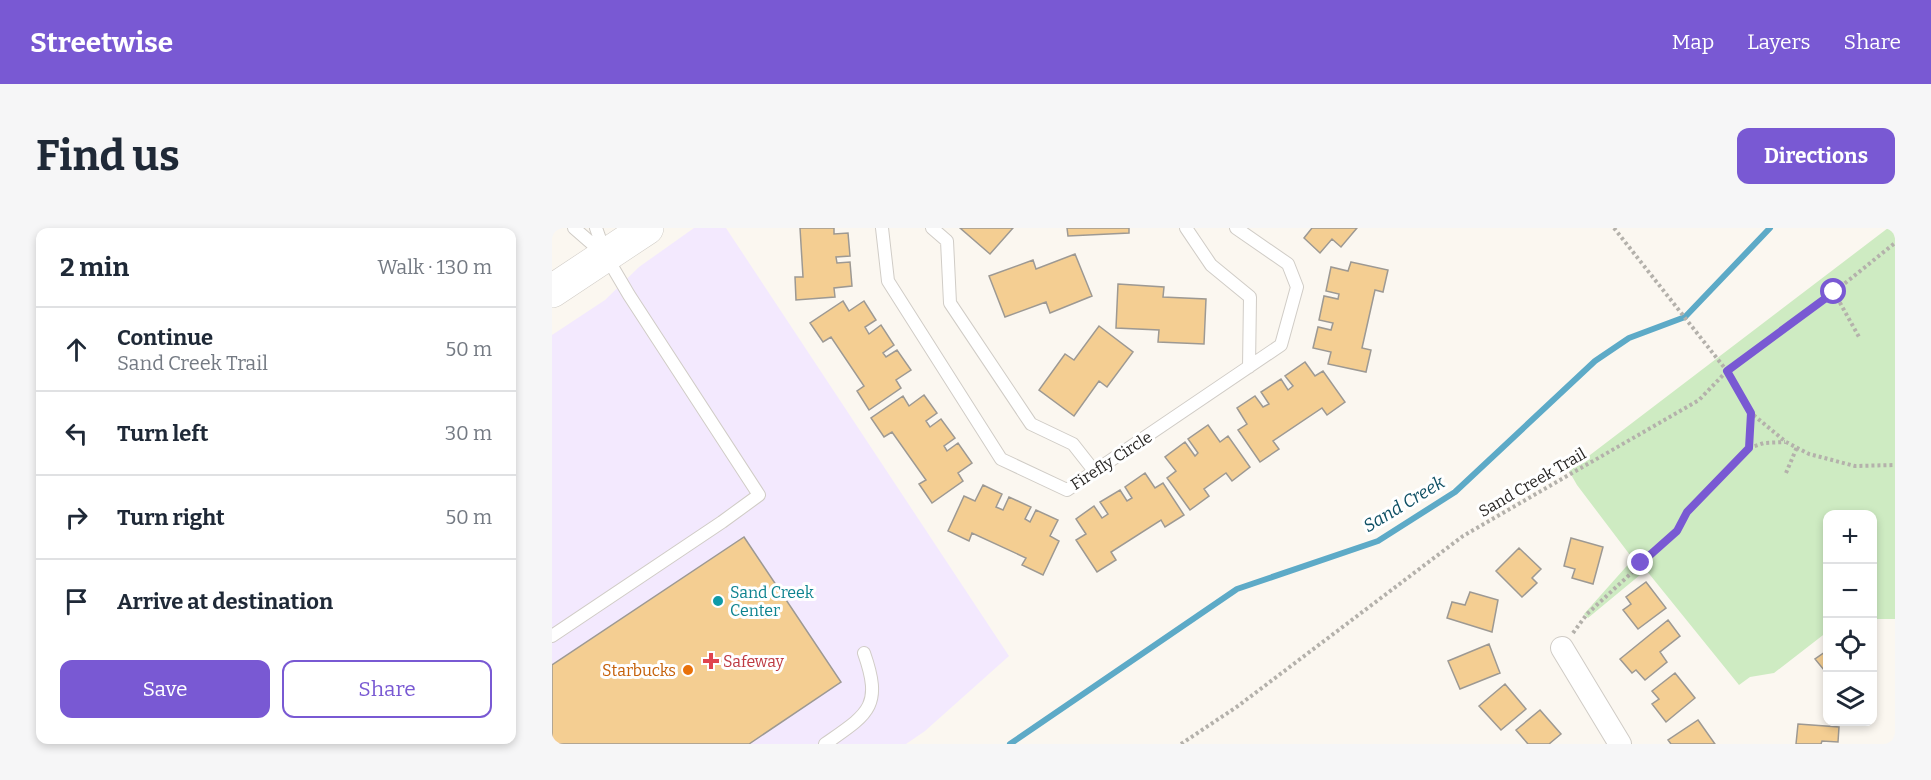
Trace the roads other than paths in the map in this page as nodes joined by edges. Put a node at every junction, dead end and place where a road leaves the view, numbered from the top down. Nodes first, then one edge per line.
1 (574, 228) edge
2 (647, 228) edge
3 (882, 228) edge
4 (932, 228) edge
5 (1186, 228) edge
6 (1236, 228) edge
7 (601, 242) edge
8 (552, 291) edge
9 (1249, 368) junction
10 (1095, 472) junction
11 (552, 636) edge
12 (1562, 648) road end
13 (864, 653) dead end
14 (825, 744) edge
15 (1620, 744) edge

1 - 7 lane
2 - 7 main road
3 - 10 lane, Firefly Circle
4 - 10 lane
5 - 9 lane
6 - 9 lane, Firefly Circle
7 - 8 main road
7 - 11 lane
9 - 10 lane, Firefly Circle
12 - 15 street
13 - 14 lane

